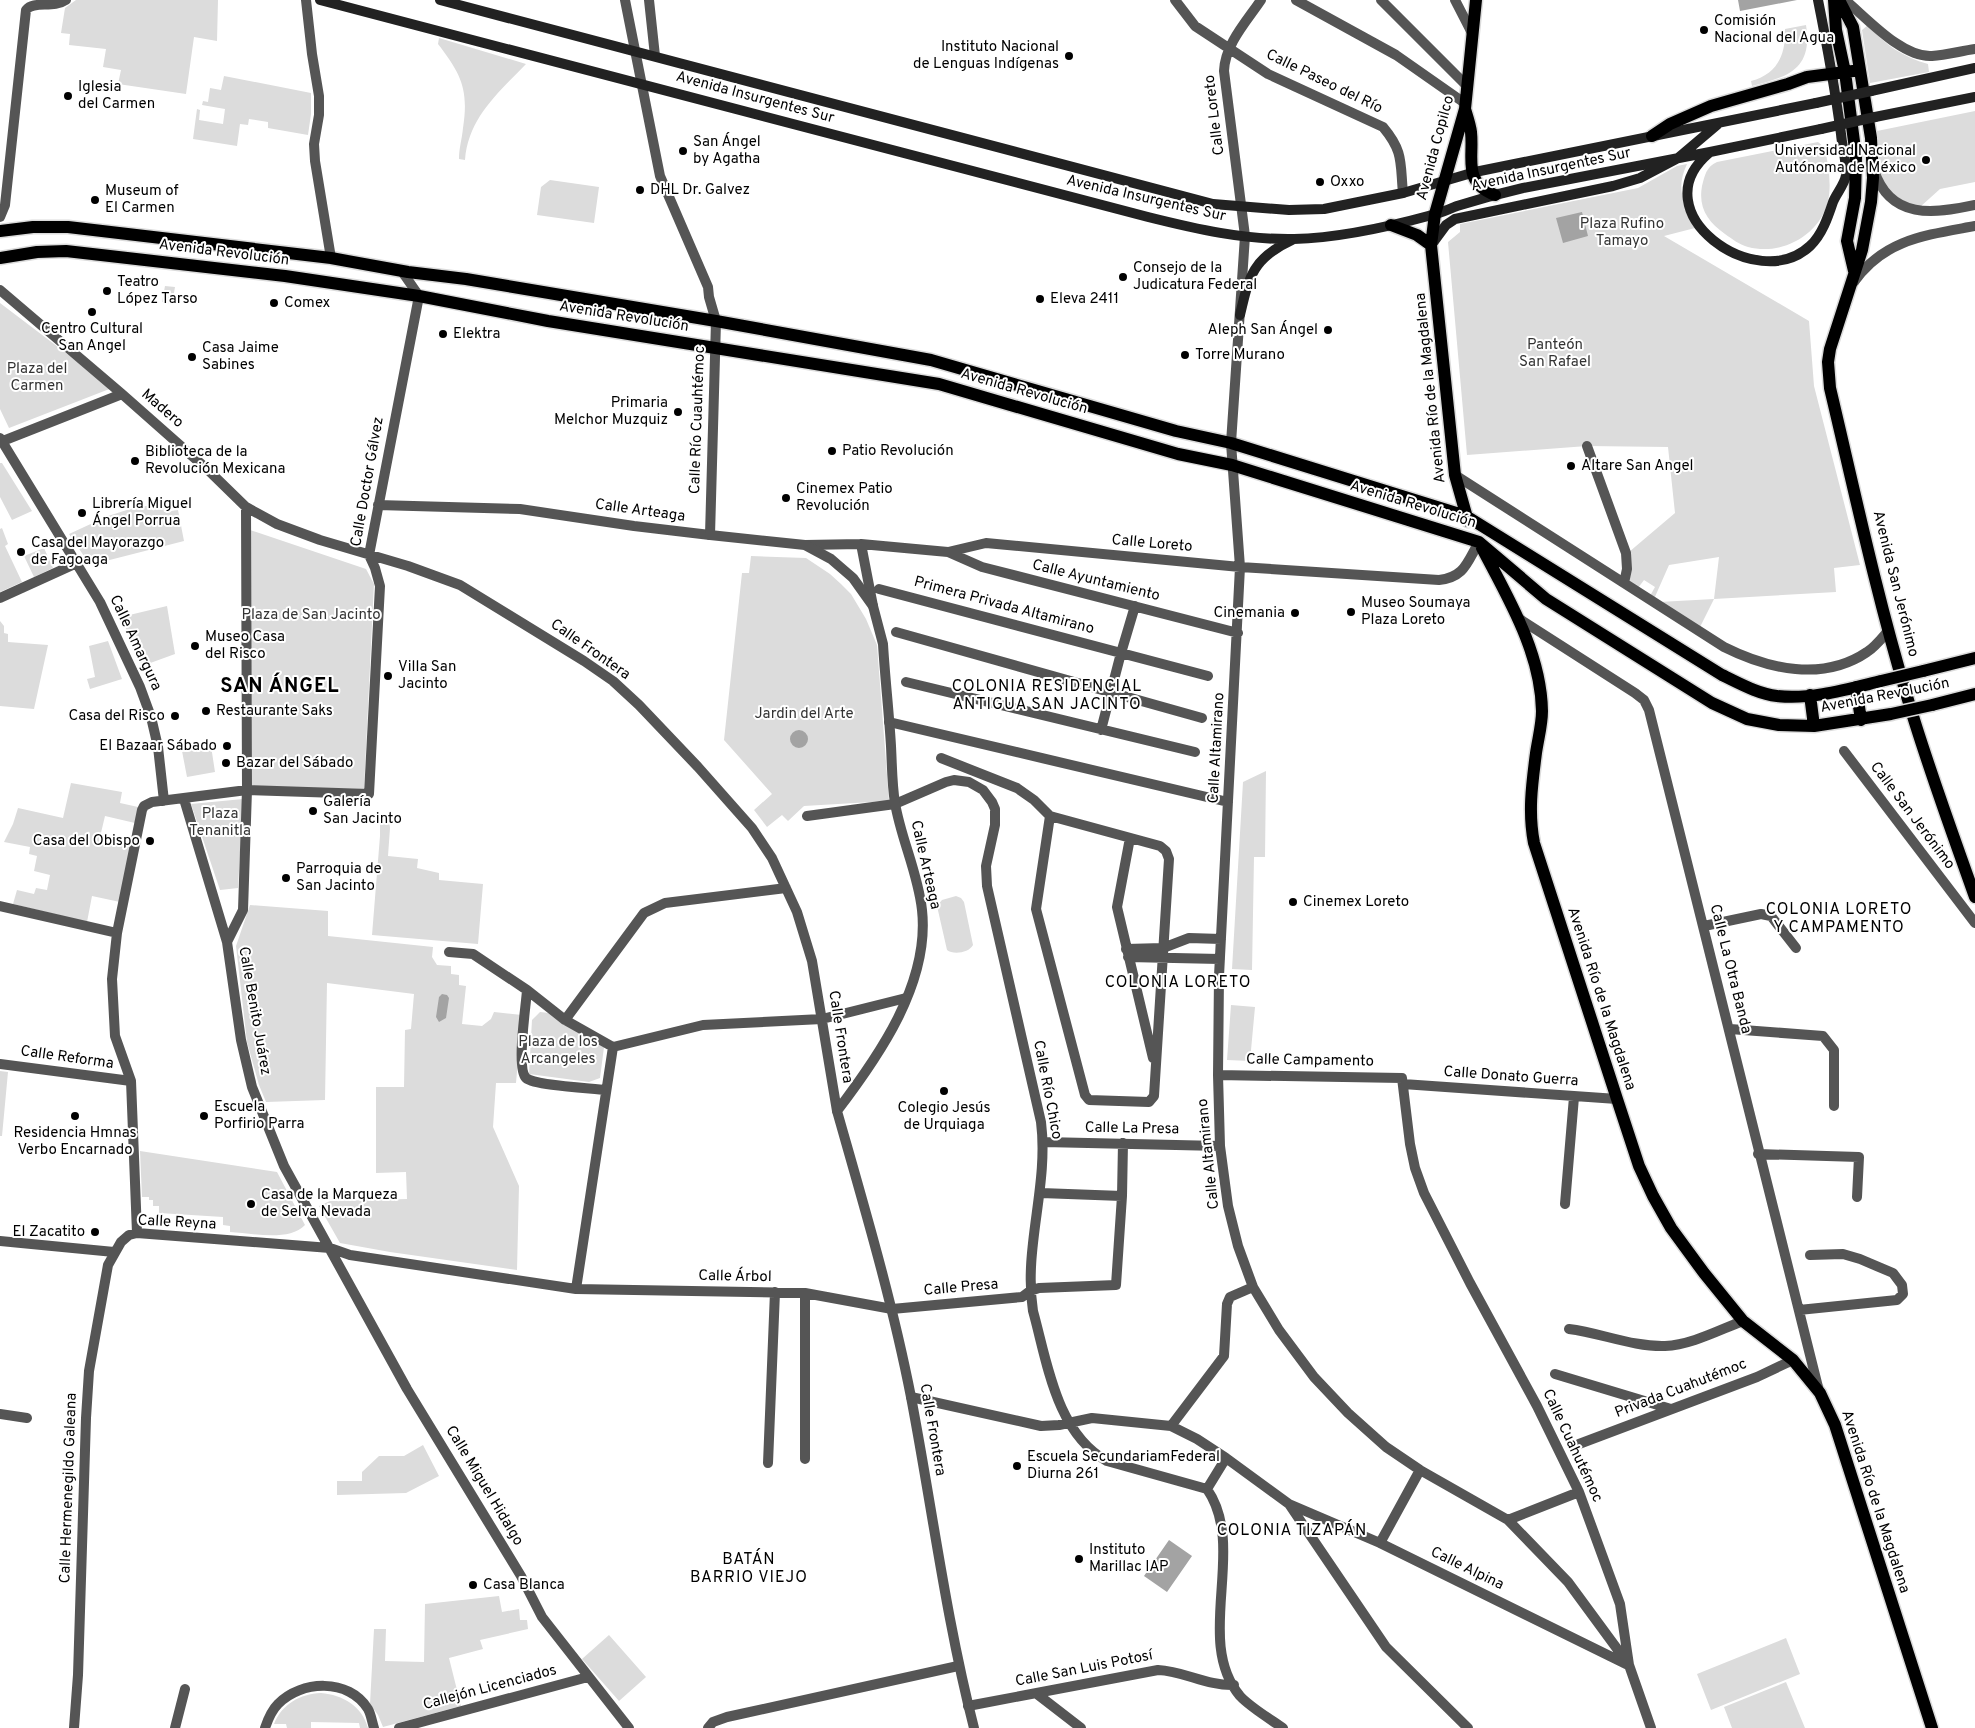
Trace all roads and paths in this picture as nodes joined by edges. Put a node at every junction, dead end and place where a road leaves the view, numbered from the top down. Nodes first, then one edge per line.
1 (66, 0) edge
2 (306, 0) edge
3 (320, 0) edge
4 (440, 0) edge
5 (625, 0) edge
6 (649, 0) edge
7 (1175, 0) edge
8 (1262, 0) edge
9 (1296, 0) edge
10 (1381, 0) edge
11 (1455, 0) edge
12 (1476, 0) edge
13 (1818, 0) edge
14 (1834, 0) edge
15 (1839, 0) edge
16 (1845, 0) edge
17 (1473, 36) junction
18 (1229, 48) junction
19 (1975, 48) edge
20 (634, 50) junction
21 (655, 56) junction
22 (1975, 68) edge
23 (1860, 70) junction
24 (1839, 72) junction
25 (640, 83) junction
26 (1468, 87) junction
27 (1975, 97) edge
28 (1466, 106) junction
29 (1718, 124) junction
30 (1652, 136) junction
31 (1710, 152) junction
32 (1678, 158) junction
33 (1873, 165) junction
34 (1472, 172) junction
35 (1443, 182) junction
36 (1403, 193) junction
37 (1495, 195) junction
38 (2, 205) edge
39 (1975, 205) edge
40 (1242, 206) junction
41 (1435, 214) junction
42 (0, 217) edge
43 (1391, 225) junction
44 (1975, 226) edge
45 (0, 231) edge
46 (1245, 236) junction
47 (1296, 239) junction
48 (1431, 245) junction
49 (0, 258) edge
50 (331, 258) junction
51 (401, 270) junction
52 (1855, 274) junction
53 (0, 290) edge
54 (419, 296) junction
55 (1845, 298) junction
56 (1240, 315) junction
57 (716, 321) junction
58 (715, 348) junction
59 (122, 394) junction
60 (0, 440) edge
61 (1231, 443) junction
62 (1587, 446) dead end
63 (1232, 465) junction
64 (1455, 476) junction
65 (378, 505) junction
66 (246, 507) junction
67 (1466, 516) junction
68 (710, 535) junction
69 (1479, 542) junction
70 (861, 544) junction
71 (805, 545) junction
72 (948, 552) junction
73 (369, 555) junction
74 (77, 563) junction
75 (1240, 568) junction
76 (1624, 583) junction
77 (879, 589) dead end
78 (0, 598) edge
79 (873, 606) junction
80 (1135, 606) junction
81 (1518, 618) junction
82 (1888, 631) junction
83 (896, 632) dead end
84 (1238, 633) junction
85 (1121, 653) junction
86 (1975, 658) edge
87 (1208, 676) dead end
88 (906, 682) dead end
89 (1856, 687) junction
90 (1111, 692) junction
91 (1975, 694) edge
92 (1810, 695) junction
93 (1202, 718) dead end
94 (1861, 720) junction
95 (889, 722) junction
96 (1814, 726) junction
97 (1101, 730) junction
98 (1844, 751) dead end
99 (1195, 752) dead end
100 (941, 758) dead end
101 (247, 790) junction
102 (184, 799) junction
103 (164, 801) junction
104 (1228, 802) junction
105 (895, 804) junction
106 (807, 816) dead end
107 (1050, 816) junction
108 (1130, 838) junction
109 (786, 888) junction
110 (1975, 897) edge
111 (0, 906) edge
112 (1975, 923) edge
113 (1704, 926) junction
114 (118, 934) junction
115 (1221, 939) junction
116 (227, 942) junction
117 (1796, 948) dead end
118 (449, 952) dead end
119 (1127, 953) junction
120 (1163, 953) junction
121 (1220, 959) junction
122 (527, 990) junction
123 (906, 998) junction
124 (565, 1020) junction
125 (822, 1020) junction
126 (1730, 1029) junction
127 (613, 1047) junction
128 (0, 1064) edge
129 (1155, 1069) junction
130 (1218, 1075) junction
131 (1403, 1081) junction
132 (131, 1082) junction
133 (606, 1090) junction
134 (1574, 1097) junction
135 (1617, 1100) junction
136 (1834, 1106) dead end
137 (837, 1111) junction
138 (1044, 1142) junction
139 (1123, 1143) junction
140 (1220, 1146) junction
141 (1758, 1154) junction
142 (1041, 1193) junction
143 (1122, 1196) junction
144 (1857, 1197) dead end
145 (1565, 1204) dead end
146 (137, 1233) junction
147 (0, 1241) edge
148 (330, 1248) junction
149 (114, 1252) junction
150 (1810, 1255) dead end
151 (1252, 1287) junction
152 (576, 1289) junction
153 (1030, 1291) junction
154 (775, 1292) junction
155 (806, 1293) junction
156 (892, 1308) junction
157 (1799, 1310) junction
158 (1743, 1321) junction
159 (1569, 1329) dead end
160 (1793, 1360) junction
161 (1555, 1374) dead end
162 (1820, 1393) junction
163 (911, 1397) junction
164 (1671, 1409) junction
165 (0, 1414) edge
166 (27, 1418) dead end
167 (1069, 1422) junction
168 (1171, 1426) junction
169 (1579, 1444) dead end
170 (1226, 1458) junction
171 (805, 1459) dead end
172 (768, 1463) dead end
173 (1420, 1470) junction
174 (1207, 1489) junction
175 (1579, 1492) junction
176 (1289, 1504) junction
177 (1508, 1520) junction
178 (1380, 1543) junction
179 (958, 1666) junction
180 (1629, 1666) junction
181 (588, 1677) junction
182 (1234, 1685) junction
183 (185, 1689) dead end
184 (1037, 1694) junction
185 (968, 1706) junction
186 (74, 1728) edge
187 (174, 1728) edge
188 (265, 1728) edge
189 (374, 1728) edge
190 (399, 1728) edge
191 (629, 1728) edge
192 (708, 1728) edge
193 (974, 1728) edge
194 (1081, 1728) edge
195 (1283, 1728) edge
196 (1468, 1728) edge
197 (1651, 1728) edge
198 (1932, 1728) edge

1 - 38 street
2 - 50 street
3 - 25 main road, Avenida Insurgentes Sur
4 - 20 main road, Avenida Insurgentes Sur
5 - 20 street
6 - 21 street
7 - 18 street, Calle Paseo del Río
8 - 18 street, Calle Loreto
9 - 28 street
10 - 26 street
11 - 17 street
12 - 17 main road, Avenida Copilco
13 - 24 main road
14 - 24 main road
15 - 23 main road, Avenida San Jerónimo
16 - 19 street
17 - 26 main road, Avenida Copilco
18 - 36 street, Calle Paseo del Río
18 - 40 street, Calle Loreto
20 - 21 main road, Avenida Insurgentes Sur
20 - 25 street, Calle Río Cuauhtémoc
21 - 40 main road, Avenida Insurgentes Sur
22 - 29 main road, Avenida Insurgentes Sur, bridge
23 - 24 main road
23 - 33 main road, Avenida San Jerónimo
24 - 30 main road
24 - 31 main road
24 - 52 main road
25 - 46 main road, Avenida Insurgentes Sur
25 - 57 street, Calle Río Cuauhtémoc
26 - 28 main road, Avenida Copilco
27 - 31 main road, Avenida Insurgentes Sur, bridge
28 - 34 main road
28 - 35 main road, Avenida Copilco
29 - 30 main road, Avenida Insurgentes Sur
29 - 32 main road
30 - 34 main road, Avenida Insurgentes Sur
31 - 32 main road, Avenida Insurgentes Sur
32 - 37 main road, Avenida Insurgentes Sur
32 - 48 main road
33 - 39 street
33 - 52 main road, Avenida San Jerónimo
34 - 35 main road, Avenida Insurgentes Sur
34 - 37 main road
35 - 36 main road, Avenida Insurgentes Sur
35 - 41 main road, Avenida Copilco
36 - 40 main road, Avenida Insurgentes Sur
37 - 41 main road, Avenida Insurgentes Sur
38 - 42 street
40 - 46 street, Calle Altamirano
41 - 43 main road, Avenida Insurgentes Sur
41 - 48 main road, Avenida Río de la Magdalena
43 - 47 main road, Avenida Insurgentes Sur
43 - 48 main road
44 - 55 street
45 - 50 main road, Avenida Revolución
46 - 47 main road, Avenida Insurgentes Sur
46 - 56 street, Calle Altamirano
47 - 56 main road
48 - 64 main road, Avenida Río de la Magdalena
49 - 54 main road, Avenida Revolución
50 - 51 main road, Avenida Revolución
51 - 54 street
51 - 57 main road, Avenida Revolución
52 - 55 main road, Avenida San Jerónimo
53 - 59 street, Madero
54 - 58 main road, Avenida Revolución
54 - 65 street, Calle Doctor Gálvez
55 - 82 main road, Avenida San Jerónimo
56 - 61 street, Calle Altamirano
57 - 58 street, Calle Río Cuauhtémoc
57 - 61 main road, Avenida Revolución
58 - 63 main road, Avenida Revolución
58 - 68 street, Calle Río Cuauhtémoc
59 - 60 street
59 - 66 street, Madero
60 - 74 street, Calle Amargura
61 - 63 street, Calle Altamirano
61 - 67 main road, Avenida Revolución
62 - 76 street
63 - 69 main road, Avenida Revolución
63 - 75 street, Calle Altamirano
64 - 67 main road, Avenida Río de la Magdalena
64 - 76 street, Avenida Revolución
65 - 68 street, Calle Arteaga
65 - 73 street, Calle Doctor Gálvez
66 - 73 street, Madero
66 - 101 street, Calle Benito Juárez
67 - 69 main road, Avenida Río de la Magdalena
67 - 92 main road, Avenida Revolución
68 - 71 street, Calle Arteaga
69 - 75 street, Calle Loreto
69 - 81 main road, Avenida Río de la Magdalena
69 - 96 main road, Avenida Revolución
70 - 71 street, Calle Loreto
70 - 72 street, Calle Loreto
70 - 79 street, Calle Arteaga
71 - 79 street, Calle Arteaga
72 - 75 street, Calle Loreto
72 - 80 street, Calle Ayuntamiento
73 - 101 street, Calle Doctor Gálvez
73 - 109 street, Calle Frontera
74 - 78 street
74 - 103 street, Calle Amargura
75 - 84 street, Calle Altamirano
76 - 82 street, Avenida Revolución
77 - 85 street, Primera Privada Altamirano
79 - 95 street, Calle Arteaga
80 - 84 street, Calle Ayuntamiento
80 - 85 street
81 - 113 street, Calle La Otra Banda
81 - 135 main road, Avenida Río de la Magdalena
82 - 110 main road, Avenida San Jerónimo
83 - 90 street
84 - 104 street, Calle Altamirano
85 - 87 street, Primera Privada Altamirano
85 - 90 street
86 - 89 main road, Avenida Revolución, bridge
88 - 97 street
89 - 92 main road, Avenida Revolución
89 - 94 main road
90 - 93 street
90 - 97 street
91 - 94 main road, Avenida Revolución, bridge
92 - 96 main road
94 - 96 main road, Avenida Revolución
95 - 104 street
95 - 105 street, Calle Arteaga
97 - 99 street
98 - 112 street, Calle San Jerónimo
100 - 107 street
101 - 102 street
101 - 116 street, Calle Benito Juárez
102 - 103 street
102 - 116 street, Calle Benito Juárez
103 - 114 street
104 - 115 street, Calle Altamirano
105 - 106 street, Calle Río Chico
105 - 123 street, Calle Arteaga
105 - 138 street, Calle Río Chico
107 - 108 street
107 - 129 street
108 - 119 street
108 - 120 street
109 - 124 street
109 - 125 street, Calle Frontera
111 - 114 street
113 - 117 street
113 - 126 street, Calle La Otra Banda
114 - 132 street
115 - 120 street
115 - 121 street, Calle Altamirano
116 - 148 street, Calle Benito Juárez
118 - 122 street
119 - 120 street
119 - 129 street
120 - 121 street
120 - 129 street
121 - 130 street, Calle Altamirano
122 - 124 street
122 - 133 street
123 - 125 street
123 - 137 street, Calle Arteaga
124 - 127 street
125 - 127 street
125 - 137 street, Calle Frontera
126 - 136 street
126 - 141 street, Calle La Otra Banda
127 - 133 street
128 - 132 street, Calle Reforma
130 - 131 street, Calle Campamento
130 - 140 street, Calle Altamirano
131 - 134 street, Calle Donato Guerra
131 - 175 street, Calle Cuahutémoc
132 - 146 street
133 - 152 street
134 - 135 street, Calle Donato Guerra
134 - 145 street
135 - 158 main road, Avenida Río de la Magdalena
137 - 156 street, Calle Frontera
138 - 139 street, Calle La Presa
138 - 142 street, Calle Río Chico
139 - 140 street, Calle La Presa
139 - 143 street
140 - 151 street, Calle Altamirano
141 - 144 street
141 - 157 street, Calle La Otra Banda
142 - 143 street
142 - 153 street, Calle Río Chico
143 - 153 street, Calle Presa
146 - 148 street, Calle Reyna
146 - 149 street, Calle Reyna
147 - 149 street
148 - 152 street, Calle Árbol
148 - 181 street, Calle Miguel Hidalgo
149 - 186 street, Calle Hermenegildo Galeana
150 - 157 street
151 - 168 street
151 - 173 street, Calle Altamirano
152 - 154 street, Calle Árbol
153 - 156 street, Calle Presa
153 - 167 street, Calle Río Chico
154 - 155 street, Calle Árbol
154 - 172 street
155 - 156 street, Calle Árbol
155 - 171 street
156 - 163 street, Calle Frontera
157 - 162 street, Calle La Otra Banda
158 - 159 street
158 - 160 main road, Avenida Río de la Magdalena
160 - 162 main road, Avenida Río de la Magdalena
160 - 164 street, Privada Cuahutémoc
161 - 164 street
162 - 198 main road, Avenida Río de la Magdalena
163 - 167 street
163 - 179 street, Calle Frontera
164 - 169 street, Privada Cuahutémoc
165 - 166 street
167 - 168 street
167 - 174 street, Calle Río Chico
168 - 170 street
170 - 174 street
170 - 176 street
173 - 177 street, Calle Altamirano
173 - 178 street
174 - 182 street
175 - 177 street
175 - 180 street, Calle Cuahutémoc
176 - 178 street, Calle Alpina
176 - 196 street
177 - 180 street, Calle Altamirano
178 - 180 street, Calle Alpina
179 - 185 street, Calle Frontera
179 - 192 street
180 - 197 street, Calle Cuahutémoc
181 - 190 street, Callejón Licenciados
181 - 191 street, Calle Miguel Hidalgo
182 - 184 street, Calle San Luis Potosí
182 - 195 street
183 - 187 street
184 - 185 street, Calle San Luis Potosí
184 - 194 street
185 - 193 street, Calle Frontera
188 - 189 street

